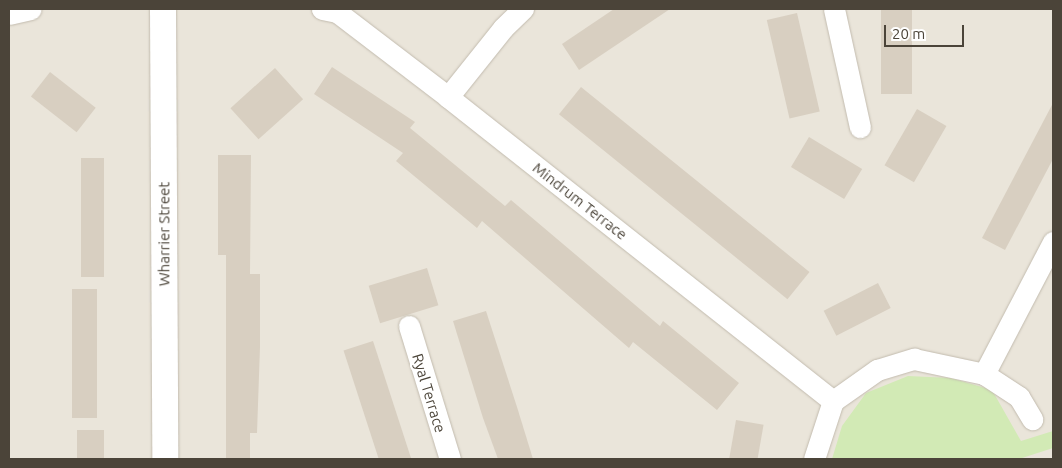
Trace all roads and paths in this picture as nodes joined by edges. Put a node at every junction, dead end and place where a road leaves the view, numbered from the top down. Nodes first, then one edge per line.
1 (30, 9) edge
2 (163, 9) edge
3 (322, 9) edge
4 (523, 9) edge
5 (834, 9) edge
6 (9, 14) edge
7 (448, 97) junction
8 (860, 127) dead end
9 (1053, 242) edge
10 (408, 326) dead end
11 (984, 374) junction
12 (833, 401) junction
13 (1032, 419) dead end
14 (165, 459) edge
15 (450, 459) edge
16 (814, 459) edge

1 - 6 street
2 - 14 street, Wharrier Street
3 - 7 street, Mindrum Terrace
4 - 7 street
5 - 8 street
7 - 12 street, Mindrum Terrace
9 - 11 street
10 - 15 street, Ryal Terrace
11 - 12 street
11 - 13 street
12 - 16 street

